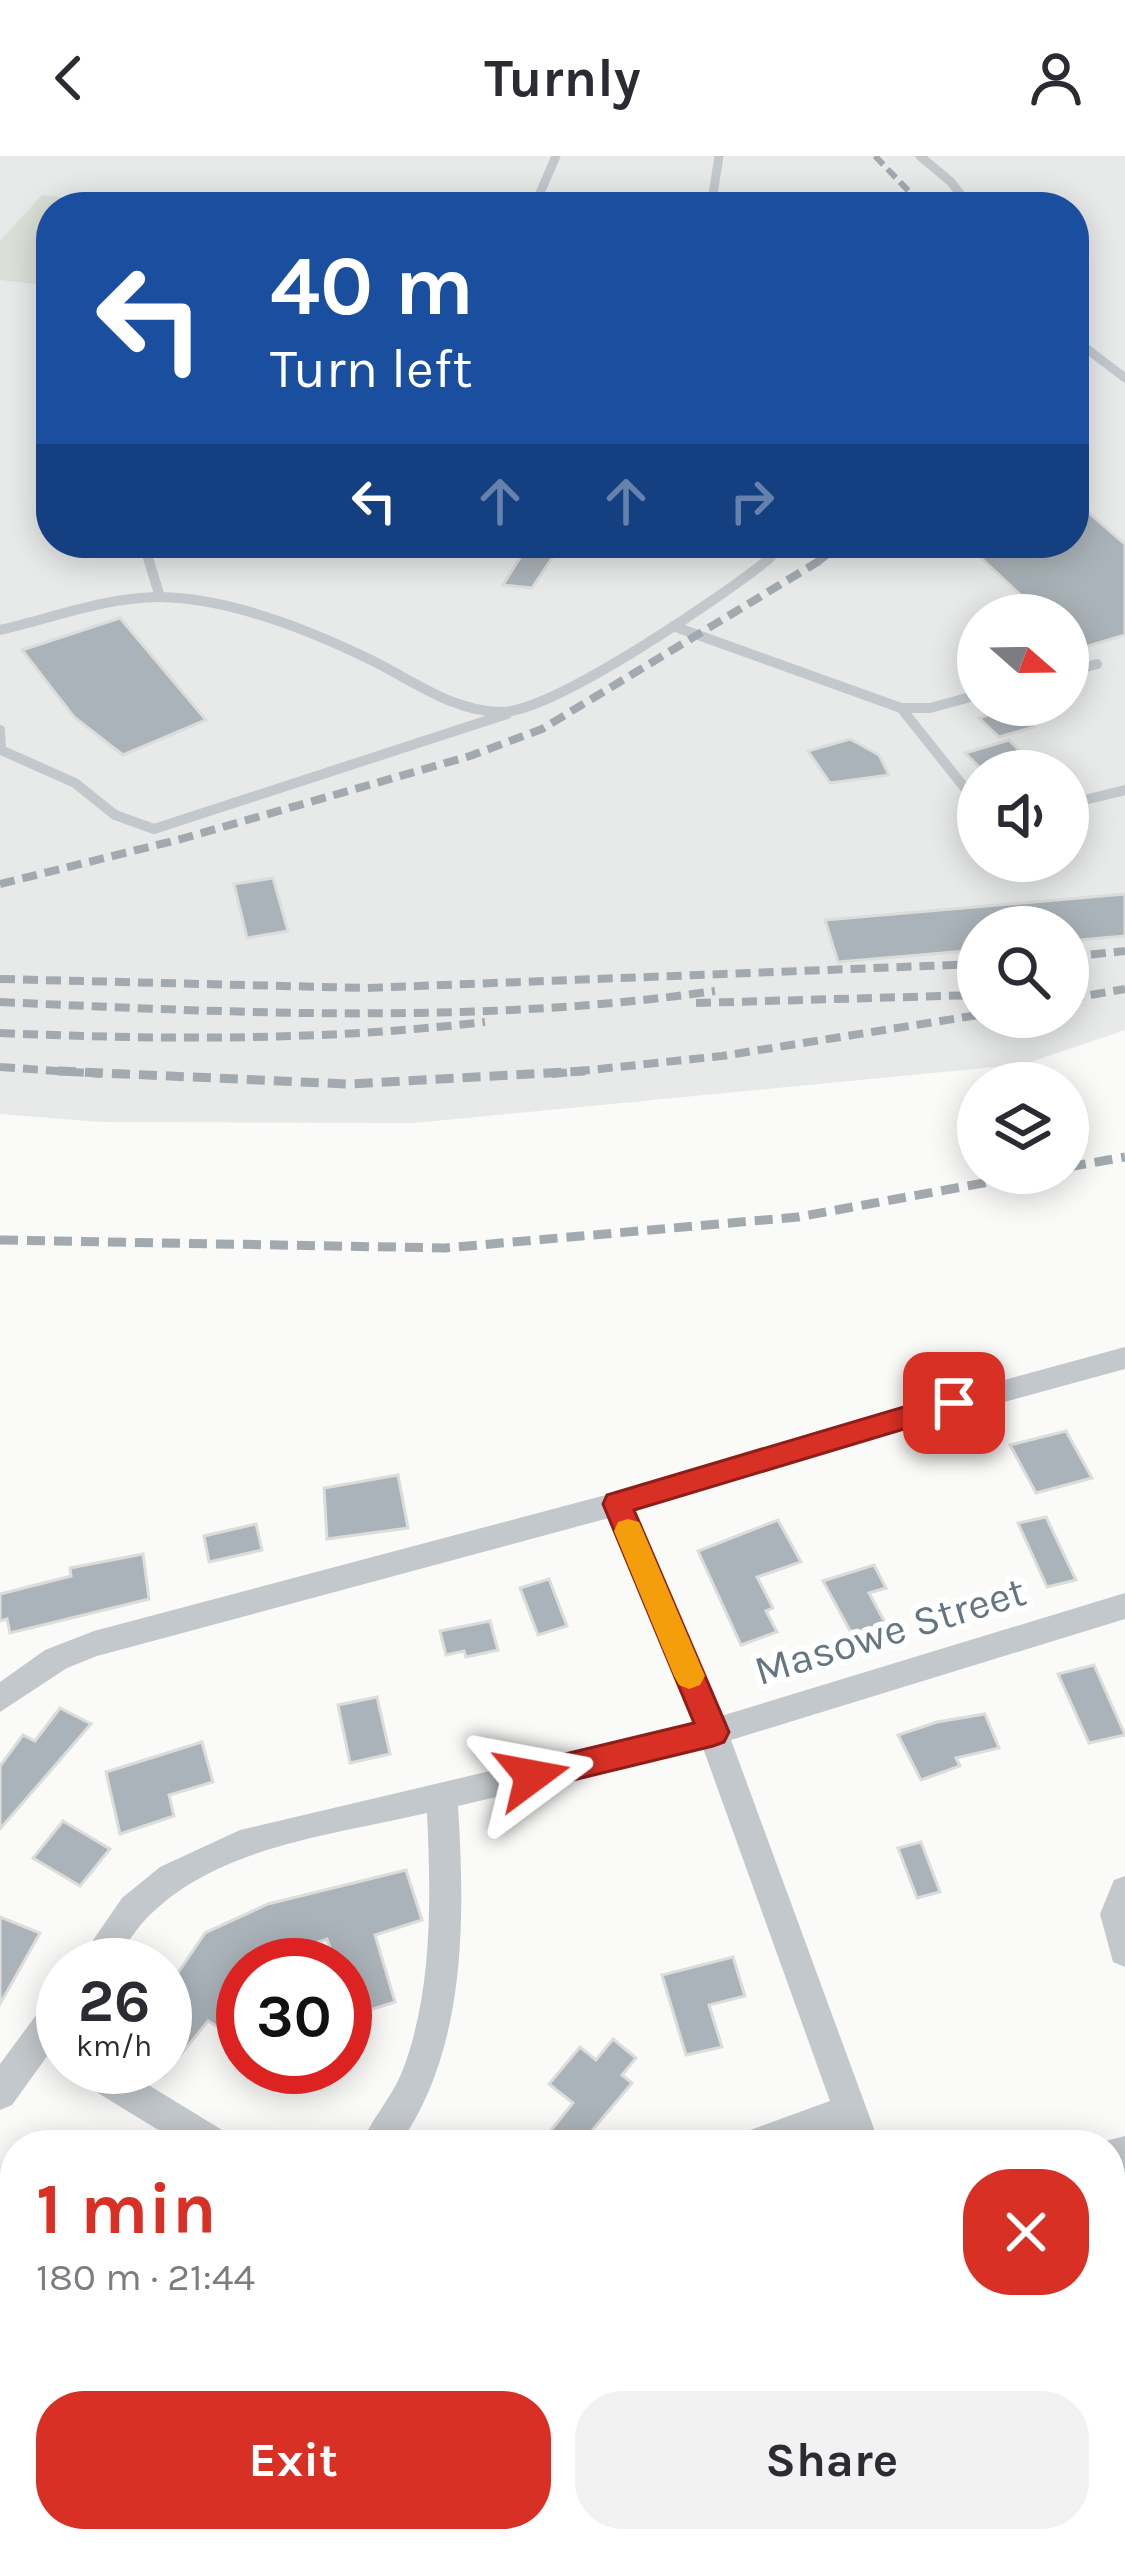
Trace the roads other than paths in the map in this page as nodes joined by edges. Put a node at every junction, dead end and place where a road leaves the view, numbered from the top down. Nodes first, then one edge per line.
1 (556, 156) edge
2 (719, 156) edge
3 (920, 156) edge
4 (539, 192) edge
5 (713, 192) edge
6 (959, 192) edge
7 (1089, 350) edge
8 (1125, 378) edge
9 (148, 558) edge
10 (768, 558) edge
11 (160, 597) junction
12 (673, 626) junction
13 (0, 630) edge
14 (1097, 664) dead end
15 (1089, 666) edge
16 (957, 700) edge
17 (901, 708) junction
18 (512, 712) junction
19 (0, 730) edge
20 (957, 778) edge
21 (1125, 790) edge
22 (1089, 799) edge
23 (1125, 1358) edge
24 (617, 1504) junction
25 (1125, 1606) edge
26 (0, 1700) edge
27 (713, 1732) junction
28 (442, 1798) junction
29 (1125, 1891) edge
30 (113, 1938) edge
31 (1125, 1951) edge
32 (36, 2059) edge
33 (0, 2093) edge
34 (131, 2094) edge
35 (852, 2110) junction
36 (190, 2130) edge
37 (389, 2130) edge
38 (789, 2130) edge
39 (858, 2130) edge

1 - 4 lane
2 - 5 lane
3 - 6 lane
7 - 8 lane
9 - 11 lane
10 - 12 lane
11 - 13 lane
11 - 18 lane
12 - 17 lane
12 - 18 lane
14 - 15 lane
16 - 17 lane
17 - 20 lane
18 - 19 lane
21 - 22 lane
23 - 24 street
24 - 26 street
24 - 27 street
25 - 27 street, Masowe Street
27 - 28 street, Masowe Street
27 - 35 street
28 - 30 street, Masowe Street
28 - 37 street
29 - 31 street
32 - 33 street
34 - 36 street
35 - 38 street
35 - 39 street

